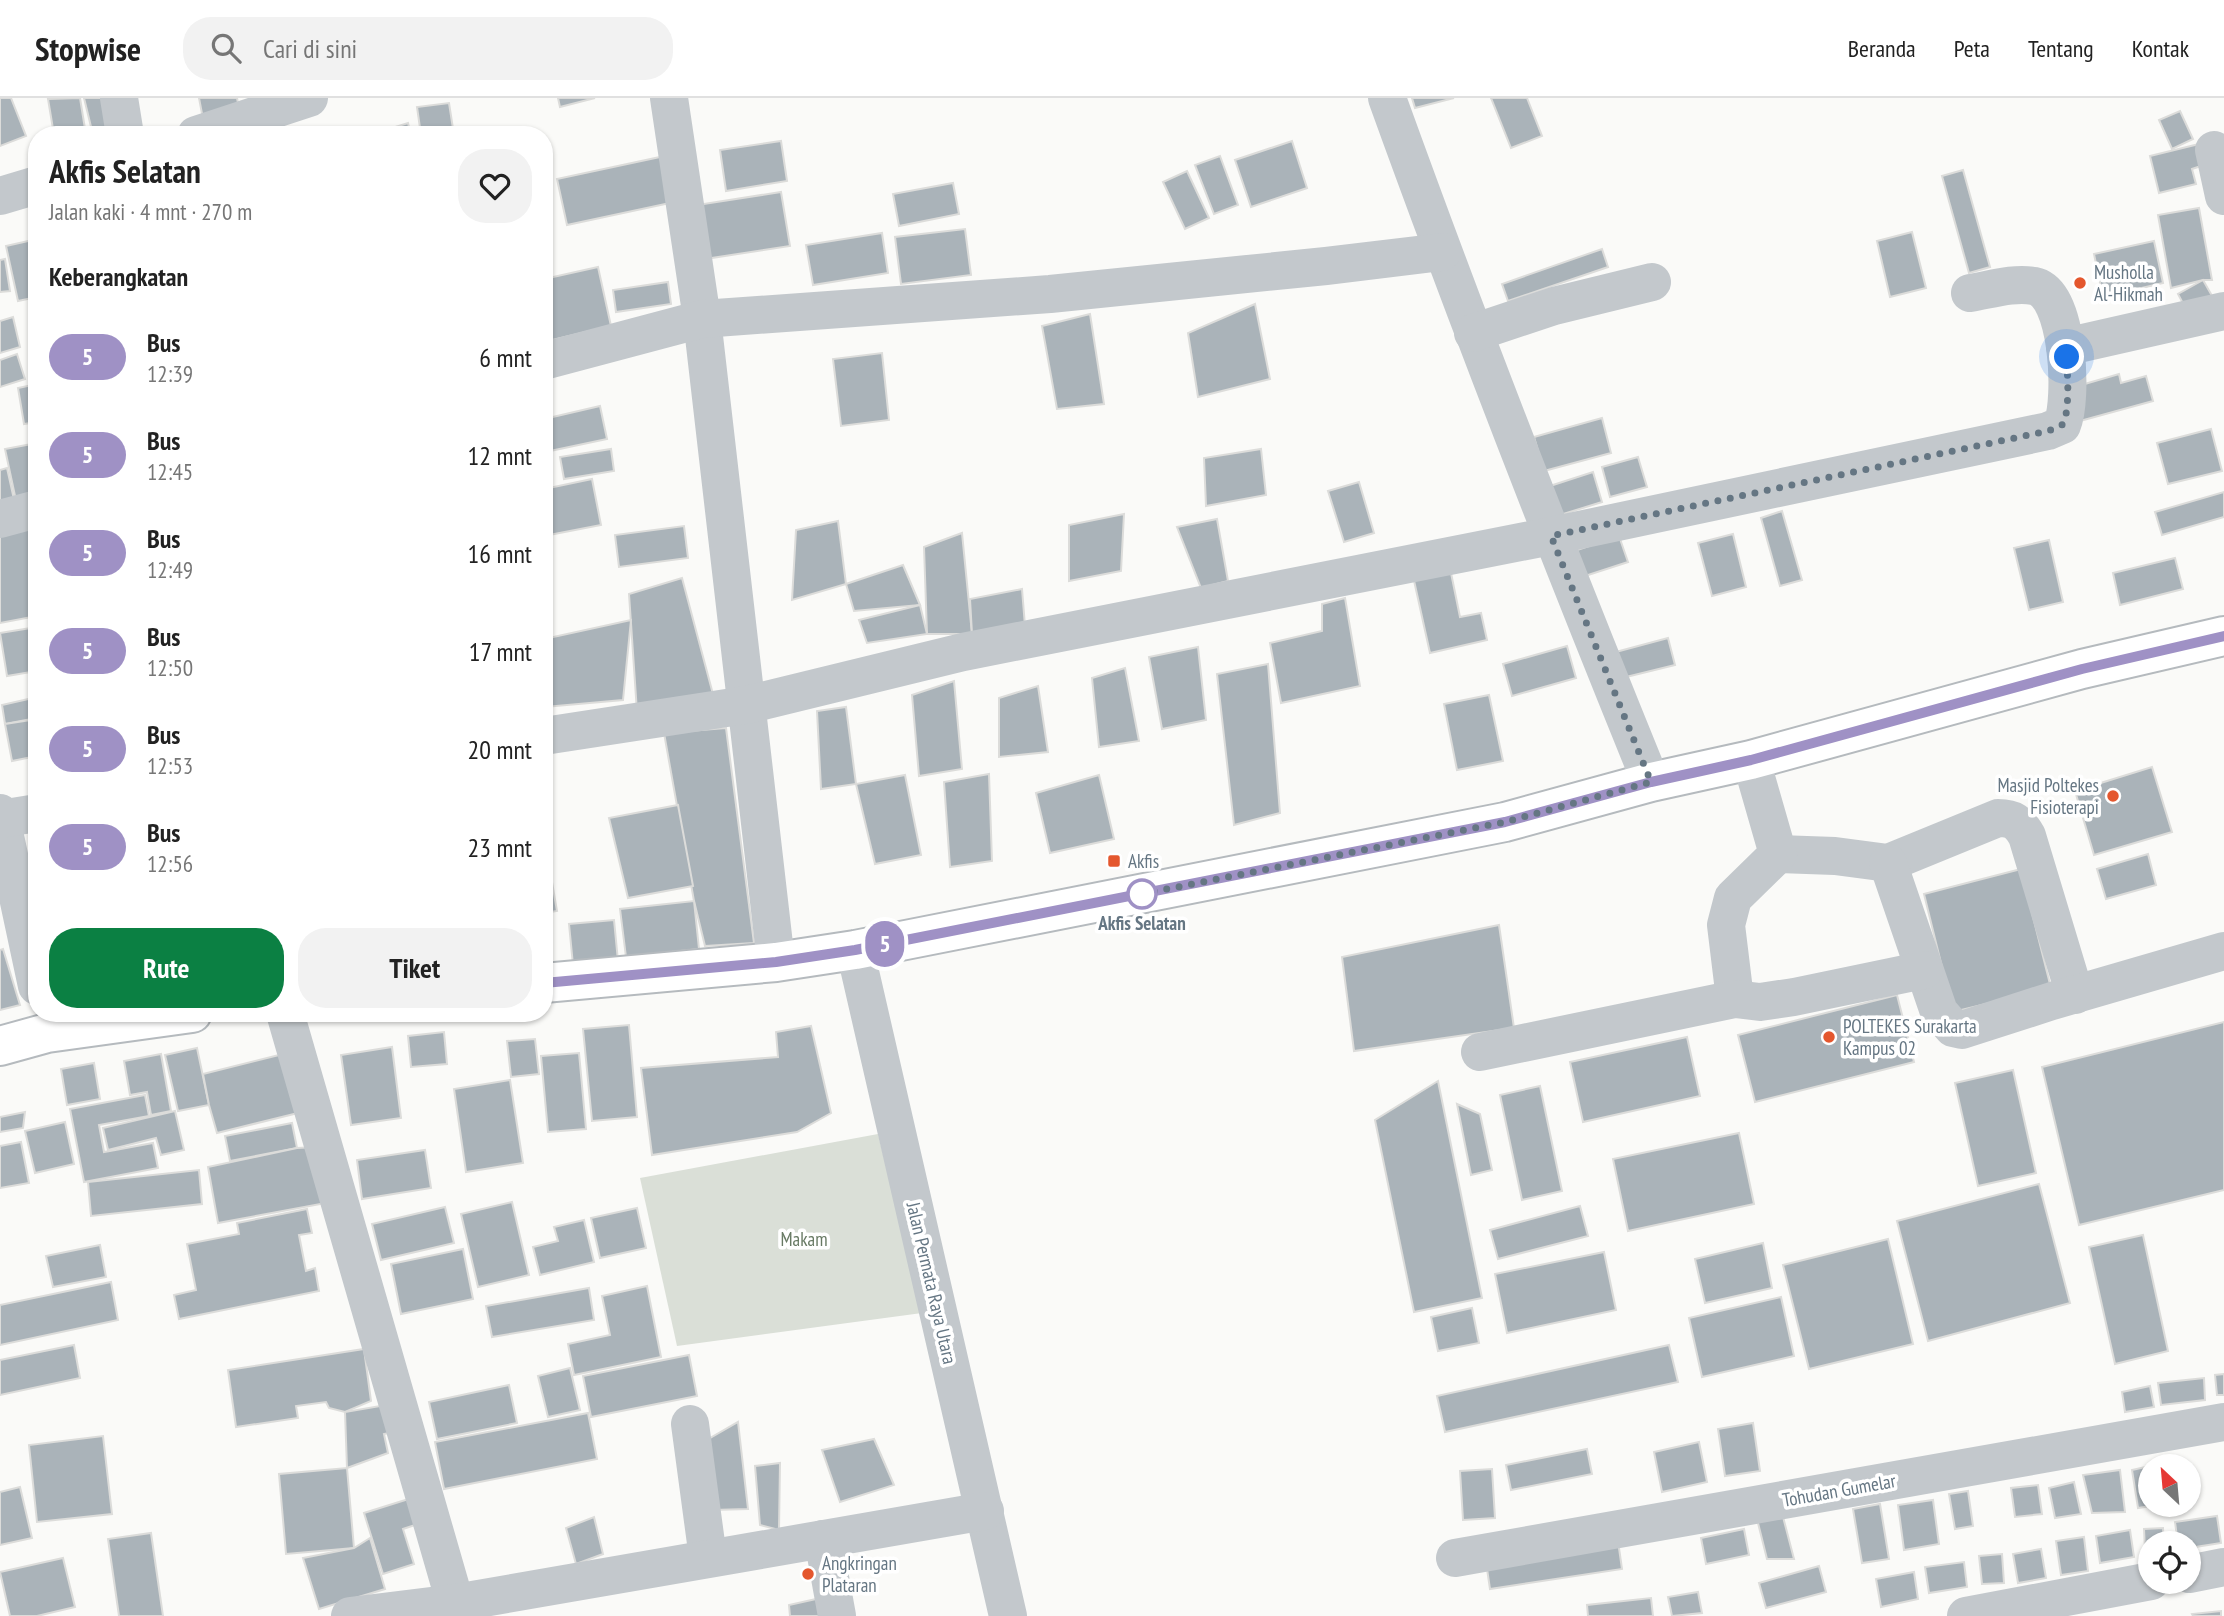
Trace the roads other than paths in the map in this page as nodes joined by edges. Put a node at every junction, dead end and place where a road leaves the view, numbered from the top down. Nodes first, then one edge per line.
1 (119, 98) edge
2 (309, 98) edge
3 (669, 98) edge
4 (1387, 98) edge
5 (124, 126) edge
6 (223, 126) edge
7 (2214, 150) dead end
8 (28, 188) edge
9 (0, 196) edge
10 (2224, 196) edge
11 (1442, 251) junction
12 (1652, 282) dead end
13 (1970, 293) dead end
14 (2224, 311) edge
15 (702, 319) junction
16 (1473, 332) junction
17 (2064, 346) junction
18 (553, 359) edge
19 (28, 511) edge
20 (0, 519) edge
21 (1551, 536) junction
22 (2221, 643) edge
23 (746, 705) junction
24 (553, 735) edge
25 (1651, 782) junction
26 (1760, 787) junction
27 (9, 816) edge
28 (1778, 853) junction
29 (1888, 863) junction
30 (28, 931) edge
31 (855, 950) junction
32 (2224, 951) edge
33 (776, 962) junction
34 (1924, 971) junction
35 (553, 982) edge
36 (2075, 996) junction
37 (1735, 999) junction
38 (288, 1022) edge
39 (45, 1023) edge
40 (0, 1046) edge
41 (1480, 1052) dead end
42 (2224, 1422) edge
43 (690, 1424) dead end
44 (985, 1511) junction
45 (823, 1539) junction
46 (1455, 1558) dead end
47 (708, 1559) junction
48 (2224, 1567) edge
49 (2201, 1572) edge
50 (2138, 1583) edge
51 (457, 1609) edge
52 (350, 1616) edge
53 (837, 1616) edge
54 (1008, 1616) edge
55 (1966, 1616) edge

1 - 5 street
2 - 6 street
3 - 15 street
4 - 11 street
7 - 10 street
8 - 9 street
11 - 15 street
11 - 16 street
12 - 16 street
13 - 17 street
14 - 17 street
15 - 18 street
15 - 23 street
16 - 21 street
17 - 21 street
19 - 20 street
21 - 23 street
21 - 25 street
22 - 26 main road
23 - 24 street
23 - 33 street
25 - 26 main road
25 - 31 main road
26 - 28 street
27 - 30 street
28 - 29 street
28 - 37 street
29 - 34 street
29 - 36 street
31 - 33 main road
31 - 44 street, Jalan Permata Raya Utara
32 - 36 street
33 - 35 main road
34 - 36 street
34 - 37 street
37 - 41 street
38 - 51 street
39 - 40 main road
42 - 46 street, Tohudan Gumelar
43 - 47 street
44 - 45 street
44 - 54 street, Jalan Permata Raya Utara
45 - 47 street
45 - 53 street
47 - 51 street
48 - 49 street
50 - 55 street
51 - 52 street

